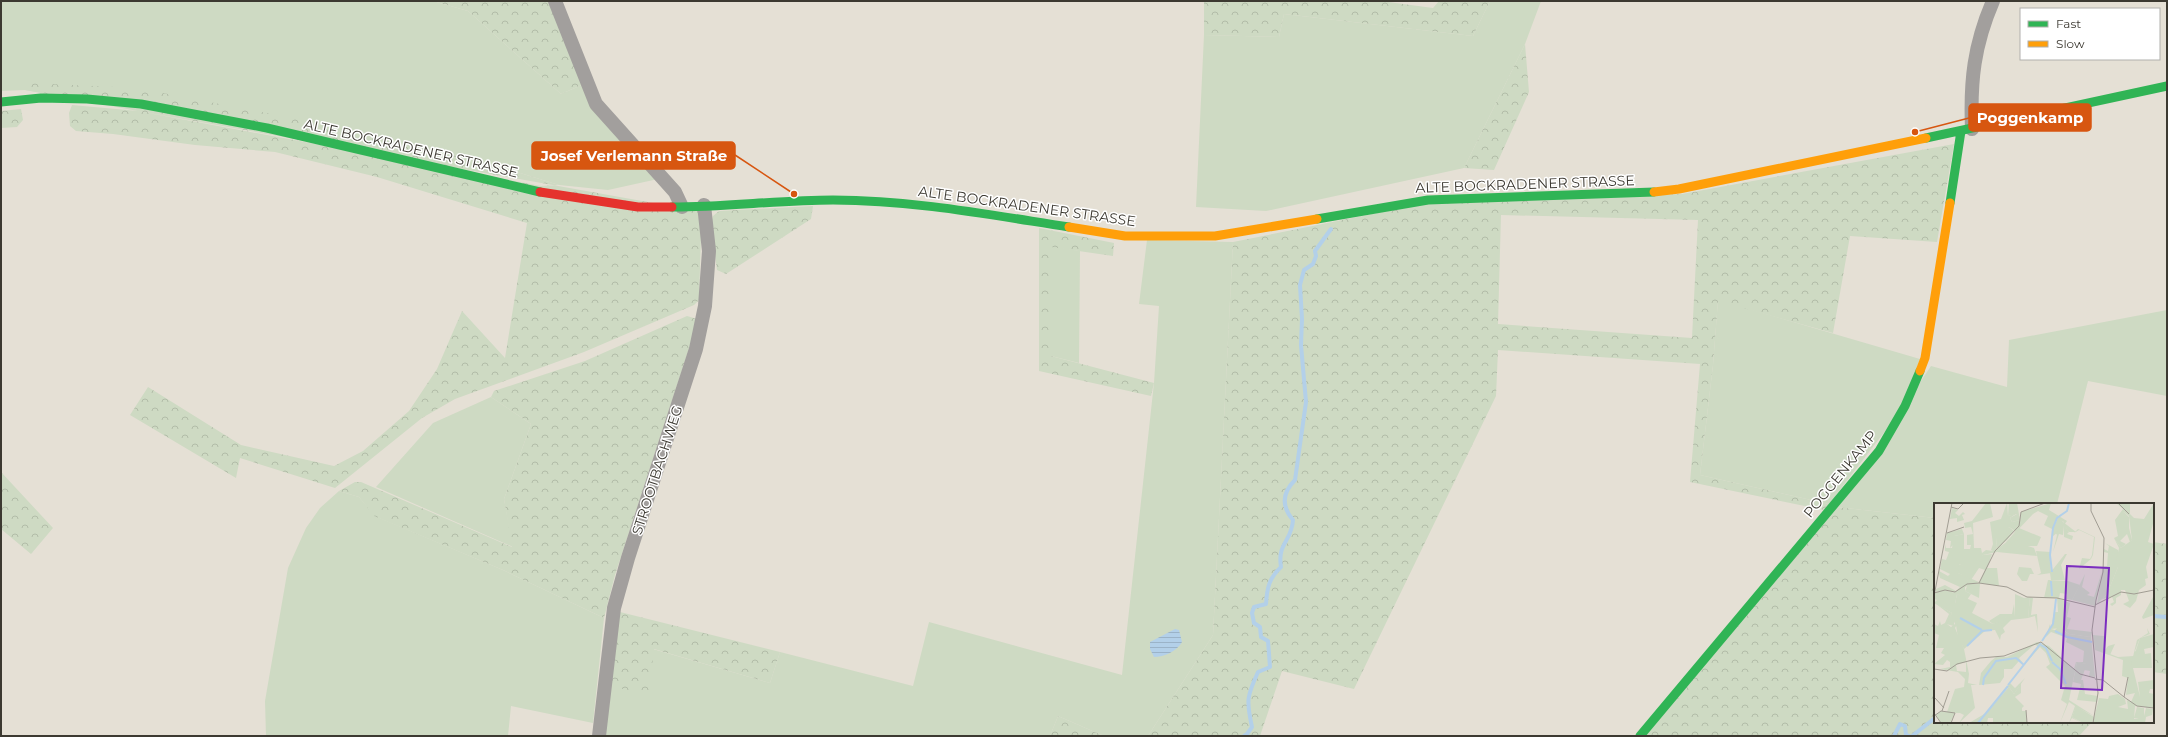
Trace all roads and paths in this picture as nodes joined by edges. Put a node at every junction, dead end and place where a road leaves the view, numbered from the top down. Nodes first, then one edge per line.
1 (555, 1) edge
2 (1993, 1) edge
3 (2167, 86) edge
4 (1, 102) edge
5 (1966, 130) junction
6 (704, 205) junction
7 (682, 207) junction
8 (599, 736) edge
9 (1640, 736) edge

1 - 7 street
2 - 5 street
3 - 5 street, ALTE BOCKRADENER STRASSE
4 - 7 street, ALTE BOCKRADENER STRASSE
5 - 6 street, ALTE BOCKRADENER STRASSE
5 - 9 street, POGGENKAMP
6 - 7 street, ALTE BOCKRADENER STRASSE
6 - 8 street, STROOTBACHWEG

